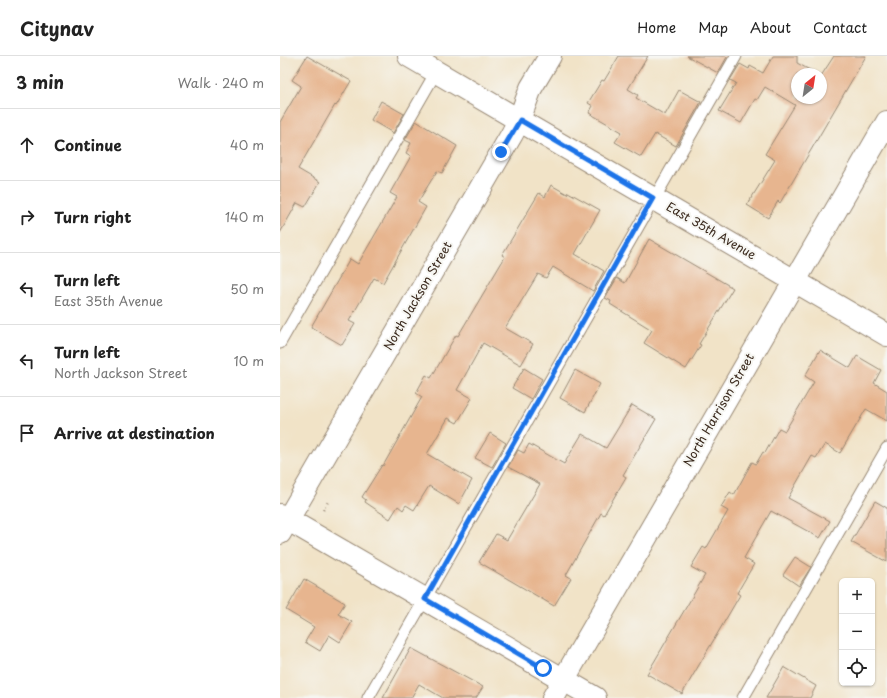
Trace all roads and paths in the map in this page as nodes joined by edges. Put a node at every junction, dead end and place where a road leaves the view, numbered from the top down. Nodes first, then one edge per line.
1 (409, 56) edge
2 (550, 56) edge
3 (736, 56) edge
4 (436, 72) junction
5 (520, 120) junction
6 (887, 122) edge
7 (653, 198) junction
8 (795, 280) junction
9 (887, 335) edge
10 (280, 343) edge
11 (887, 448) edge
12 (329, 500) dead end
13 (323, 510) dead end
14 (283, 522) edge
15 (425, 599) junction
16 (558, 689) edge
17 (368, 698) edge
18 (595, 698) edge
19 (743, 698) edge

1 - 4 street, East 35th Avenue
2 - 5 street, North Jackson Street
3 - 7 lane
4 - 5 street, East 35th Avenue
4 - 10 lane
5 - 7 street, East 35th Avenue
5 - 14 street, North Jackson Street
6 - 8 street, North Harrison Street
7 - 8 street, East 35th Avenue
7 - 15 lane
8 - 9 street, East 35th Avenue
8 - 16 street, North Harrison Street
11 - 19 lane
12 - 13 path
14 - 15 street
15 - 16 street
15 - 17 lane
16 - 18 street

